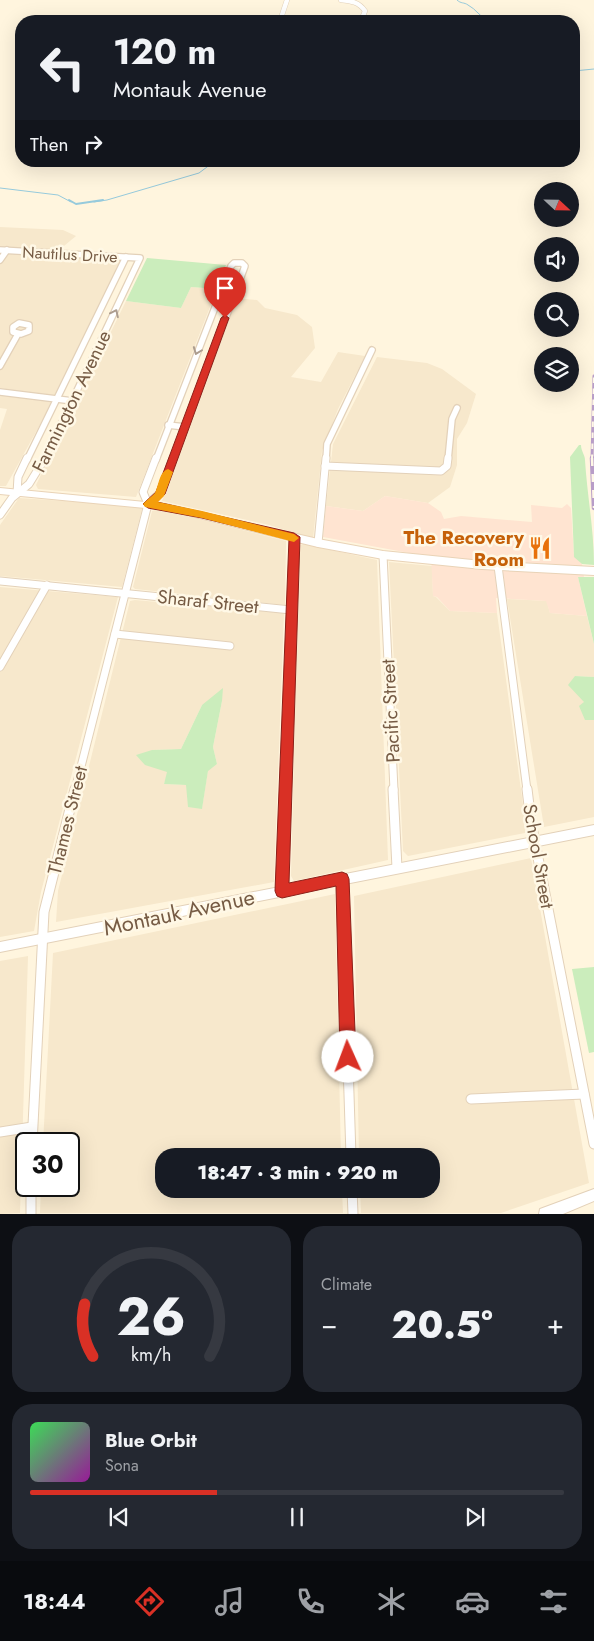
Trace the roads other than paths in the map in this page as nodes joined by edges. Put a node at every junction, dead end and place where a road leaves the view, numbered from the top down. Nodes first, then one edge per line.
1 (287, 0) edge
2 (341, 0) edge
3 (282, 15) edge
4 (363, 15) edge
5 (0, 250) edge
6 (7, 250) junction
7 (126, 257) junction
8 (140, 258) joint
9 (0, 260) edge
10 (204, 333) junction
11 (18, 334) dead end
12 (218, 335) junction
13 (372, 350) dead end
14 (0, 366) edge
15 (0, 392) edge
16 (56, 399) junction
17 (73, 401) junction
18 (457, 408) dead end
19 (168, 425) junction
20 (185, 428) junction
21 (325, 466) junction
22 (0, 491) edge
23 (17, 493) junction
24 (148, 504) junction
25 (0, 515) edge
26 (294, 537) junction
27 (318, 543) junction
28 (383, 555) junction
29 (498, 566) junction
30 (594, 571) edge
31 (0, 581) edge
32 (47, 585) junction
33 (126, 592) junction
34 (291, 610) junction
35 (114, 634) junction
36 (230, 646) dead end
37 (0, 667) edge
38 (594, 830) edge
39 (535, 842) junction
40 (397, 868) junction
41 (342, 879) junction
42 (282, 891) junction
43 (41, 940) junction
44 (0, 947) edge
45 (584, 1094) junction
46 (471, 1099) dead end
47 (32, 1127) junction
48 (0, 1132) edge
49 (32, 1132) edge
50 (594, 1144) edge
51 (351, 1148) edge
52 (594, 1195) edge
53 (31, 1197) edge
54 (352, 1198) edge
55 (31, 1214) edge
56 (353, 1214) edge
57 (544, 1214) edge

1 - 3 street
2 - 4 street
5 - 6 street, Nautilus Drive
6 - 7 street, Nautilus Drive
6 - 9 street
7 - 8 street, Nautilus Drive
7 - 16 street, Farmington Avenue
17 -> 8 street, Farmington Avenue
10 - 12 street
10 - 12 street, Thames Street
10 -> 19 street, Thames Street
11 - 14 street
12 - 20 street, Thames Street
13 - 21 street
15 - 16 street
16 - 17 street
16 - 23 street, Farmington Avenue
17 - 23 street, Farmington Avenue
18 - 21 street
19 - 20 street
19 - 24 street, Thames Street
20 - 24 street, Thames Street
21 - 27 street
22 - 23 main road
23 - 24 main road
23 - 25 street
24 - 26 main road
24 - 33 street, Thames Street
26 - 27 main road
26 - 34 street
27 - 28 main road
28 - 29 main road
28 - 40 street, Pacific Street
29 - 30 main road
29 - 39 street, School Street
31 - 32 street, Sharaf Street
32 - 33 street, Sharaf Street
32 - 37 street
33 - 34 street, Sharaf Street
33 - 35 street, Thames Street
34 - 42 street
35 - 36 street
35 - 43 street, Thames Street
38 - 39 street, Montauk Avenue
39 - 40 street, Montauk Avenue
39 - 45 street, School Street
40 - 41 street, Montauk Avenue
41 - 42 street, Montauk Avenue
41 - 51 street
42 - 43 street, Montauk Avenue
43 - 44 street, Montauk Avenue
43 - 47 street, Thames Street
45 - 46 street
45 - 50 street, School Street
47 - 48 street
47 - 49 street, Thames Street
52 - 57 street
53 - 55 street
54 - 56 street

